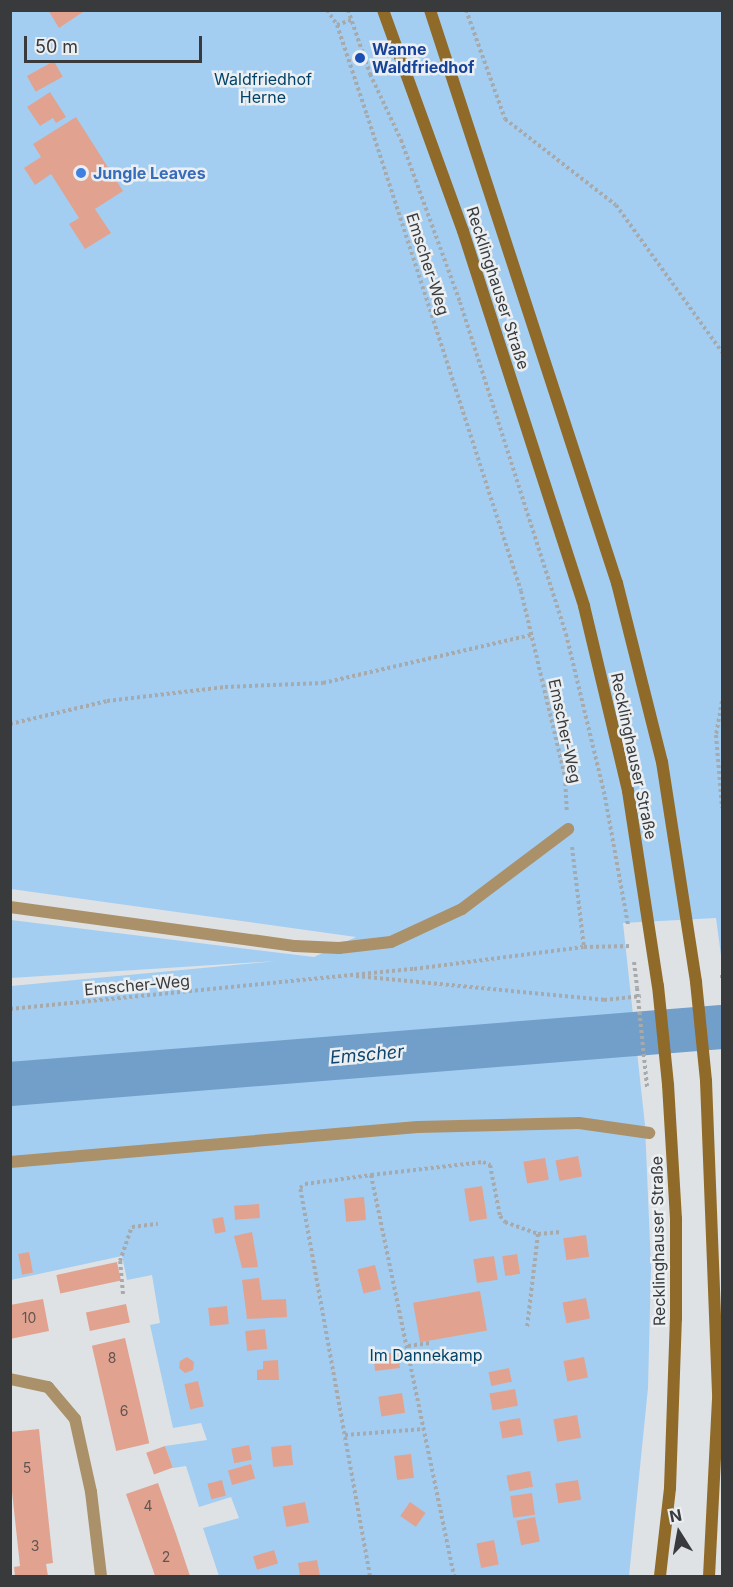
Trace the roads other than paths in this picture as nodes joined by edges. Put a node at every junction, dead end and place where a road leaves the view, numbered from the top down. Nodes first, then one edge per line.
1 (383, 10) edge
2 (430, 10) edge
3 (568, 829) road end
4 (10, 907) edge
5 (649, 1133) dead end
6 (10, 1162) edge
7 (10, 1379) edge
8 (101, 1576) edge
9 (660, 1576) edge
10 (709, 1576) edge

1 - 9 main road, Recklinghauser Straße, bridge
2 - 10 main road, Recklinghauser Straße, bridge
3 - 4 street
5 - 6 street
7 - 8 street

